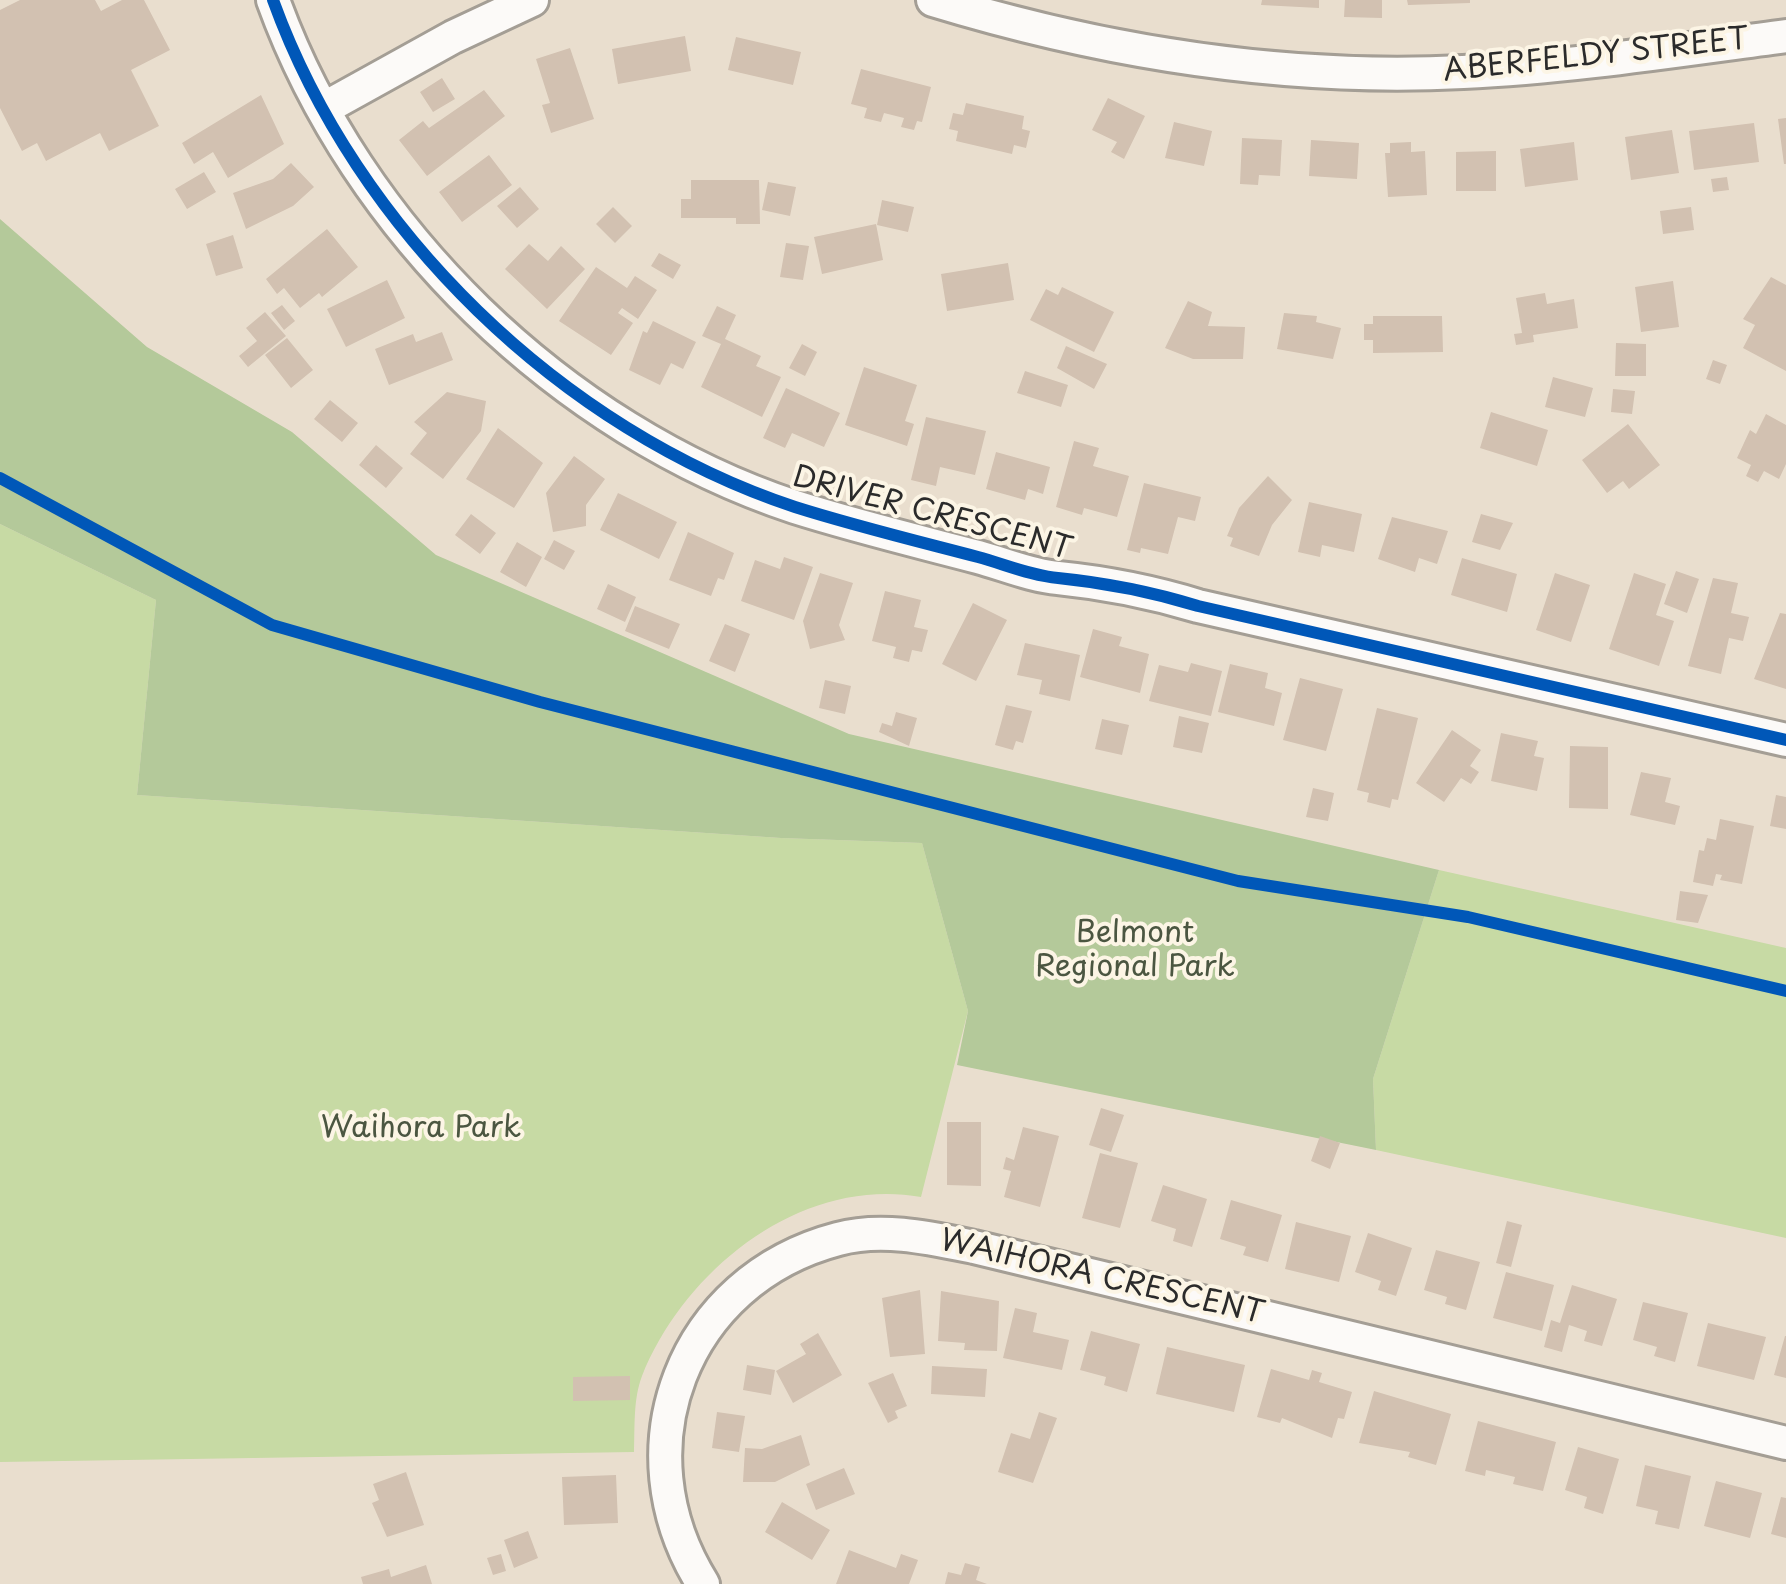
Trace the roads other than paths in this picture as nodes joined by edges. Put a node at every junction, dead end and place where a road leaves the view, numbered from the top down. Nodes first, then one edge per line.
1 (272, 0) edge
2 (532, 0) edge
3 (933, 0) edge
4 (1786, 36) edge
5 (323, 110) junction
6 (1786, 740) edge
7 (1786, 1444) edge
8 (703, 1584) edge

1 - 5 street, DRIVER CRESCENT
2 - 5 street
3 - 4 street, ABERFELDY STREET
5 - 6 street, DRIVER CRESCENT
7 - 8 street, WAIHORA CRESCENT

